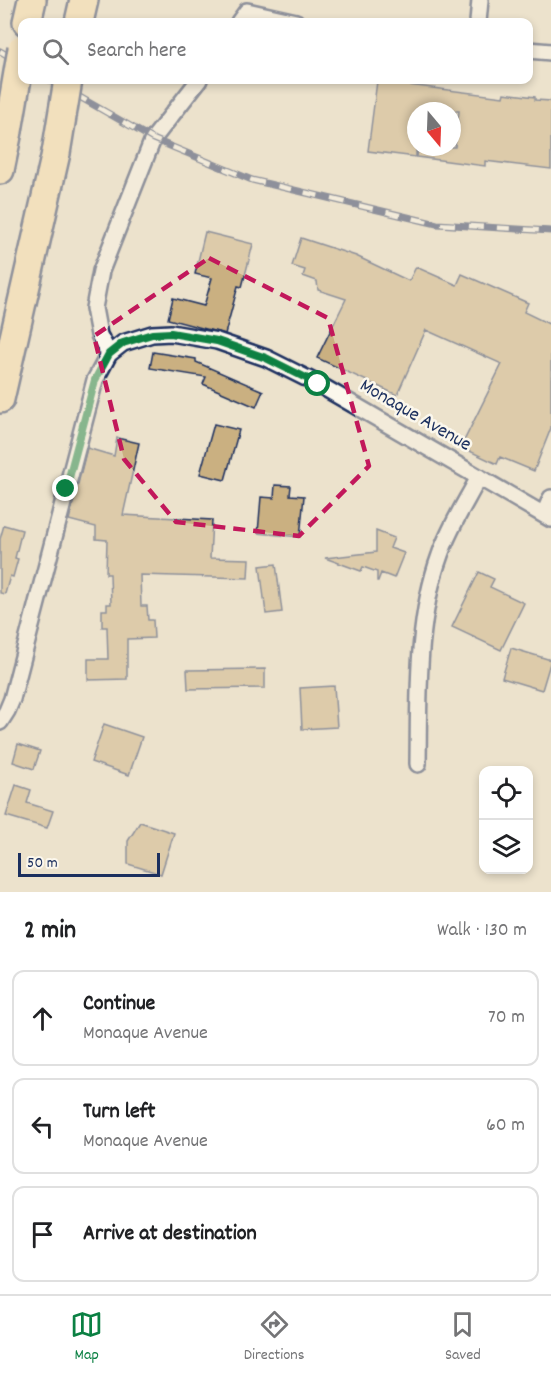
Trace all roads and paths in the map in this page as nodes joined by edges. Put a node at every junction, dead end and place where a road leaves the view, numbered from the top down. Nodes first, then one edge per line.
1 (32, 0) edge
2 (84, 0) edge
3 (480, 0) edge
4 (245, 11) edge
5 (28, 18) edge
6 (80, 18) edge
7 (277, 18) edge
8 (478, 18) edge
9 (533, 50) edge
10 (551, 51) edge
11 (18, 72) edge
12 (67, 84) edge
13 (196, 84) edge
14 (0, 170) edge
15 (109, 354) junction
16 (0, 399) edge
17 (479, 477) junction
18 (551, 498) edge
19 (547, 516) edge
20 (0, 722) edge
21 (418, 764) dead end

1 - 5 highway
2 - 6 highway
3 - 8 street
4 - 7 street
9 - 10 street
11 - 14 highway, bridge
12 - 16 highway, bridge
13 - 15 street
15 - 17 street, Monaque Avenue
15 - 20 street
17 - 19 street, Monaque Avenue
17 - 21 street
18 - 19 street

